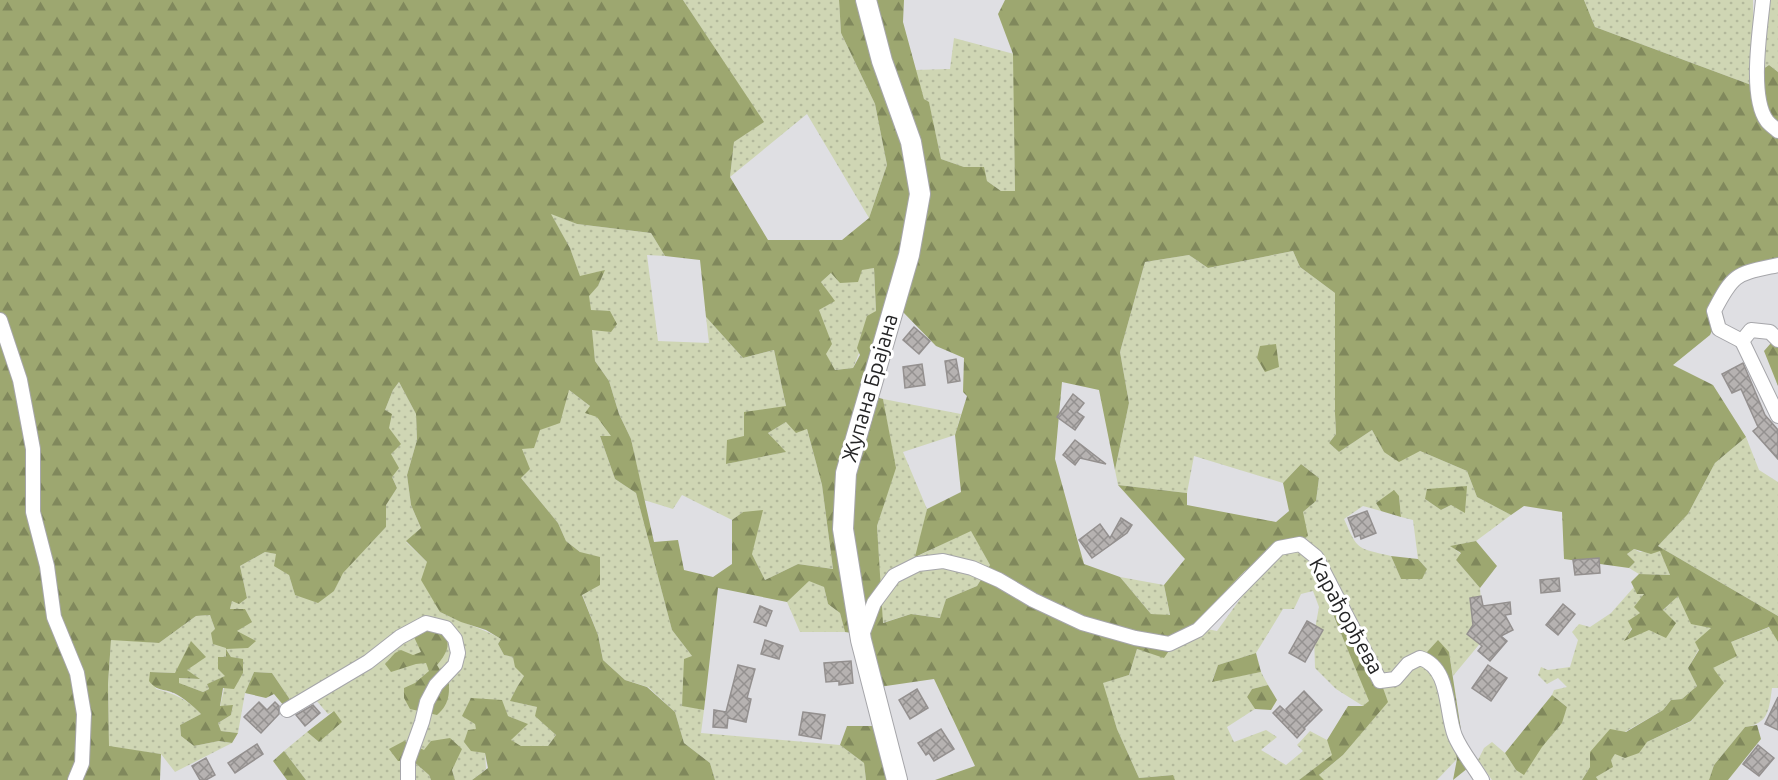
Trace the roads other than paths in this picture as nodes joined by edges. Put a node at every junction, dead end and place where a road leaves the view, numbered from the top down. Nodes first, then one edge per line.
1 (866, 0) edge
2 (1763, 0) edge
3 (1778, 131) edge
4 (1778, 266) edge
5 (0, 320) edge
6 (1778, 340) edge
7 (1742, 341) junction
8 (1778, 416) edge
9 (861, 640) junction
10 (287, 710) dead end
11 (75, 780) edge
12 (408, 780) edge
13 (897, 780) edge
14 (1482, 780) edge

1 - 9 street, Жупана Брајана
2 - 3 street
4 - 7 street
5 - 11 street
6 - 7 street
7 - 8 street
9 - 13 street, Жупана Брајана
9 - 14 street, Карађорђева
10 - 12 street

